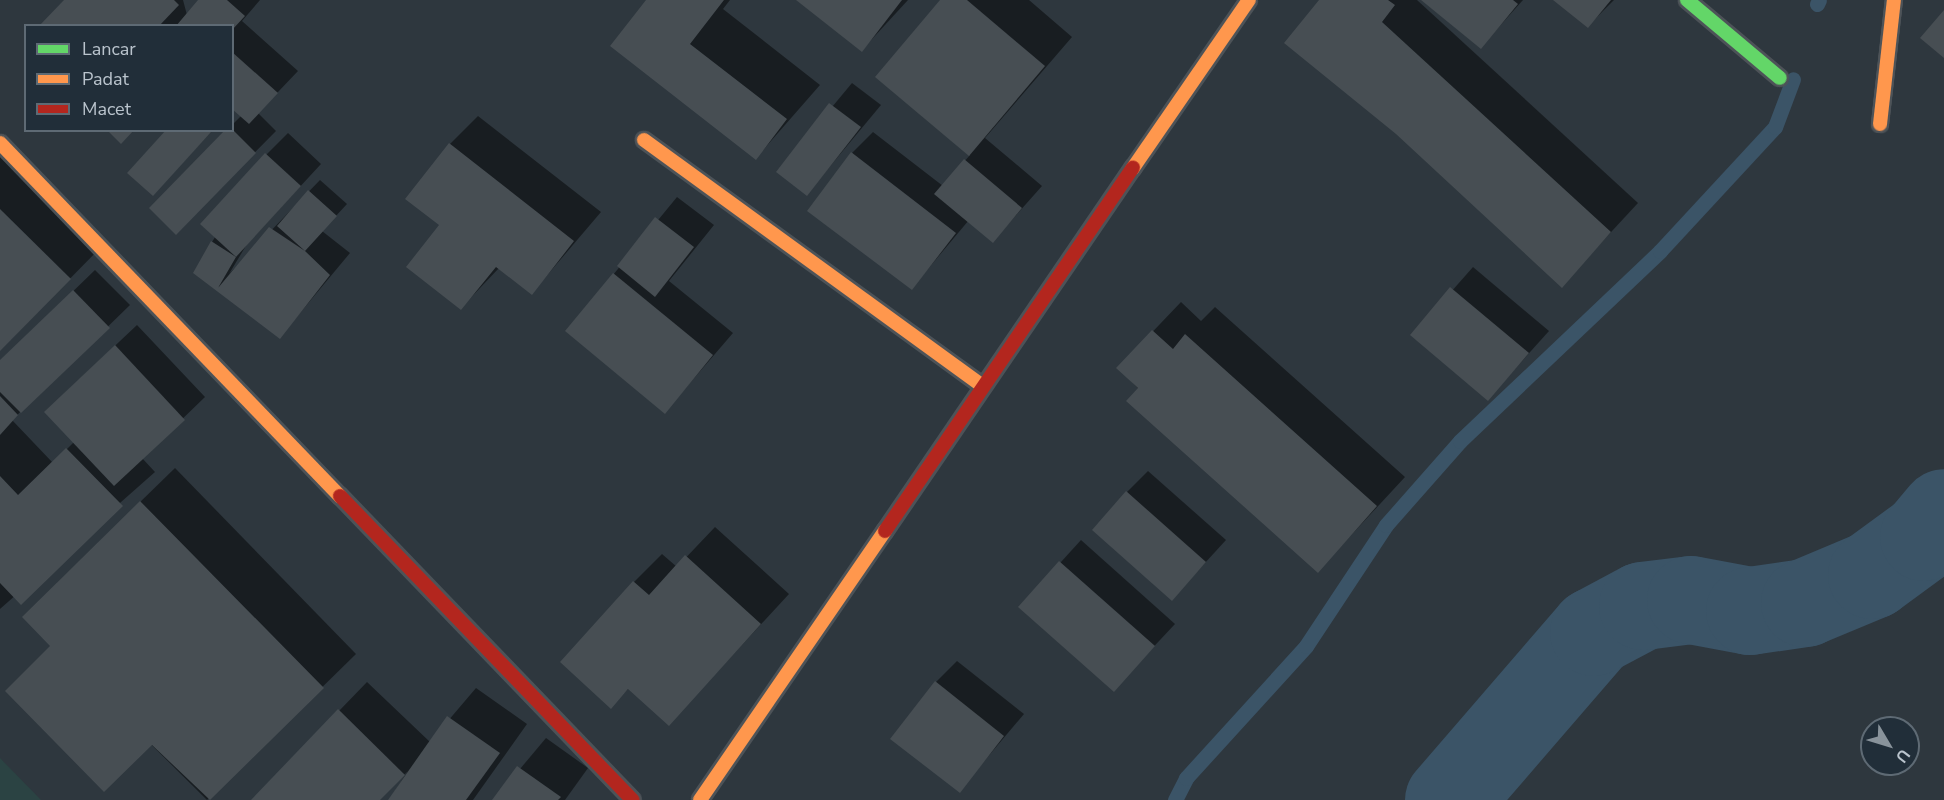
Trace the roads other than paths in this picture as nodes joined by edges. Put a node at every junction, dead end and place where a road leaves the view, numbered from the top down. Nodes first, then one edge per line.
1 (1249, 0) edge
2 (1688, 0) edge
3 (1894, 0) edge
4 (1780, 78) dead end
5 (1880, 124) dead end
6 (644, 140) dead end
7 (0, 143) edge
8 (981, 385) junction
9 (633, 800) edge
10 (700, 800) edge

1 - 8 street
2 - 4 street
3 - 5 street
6 - 8 street
7 - 9 street
8 - 10 street

